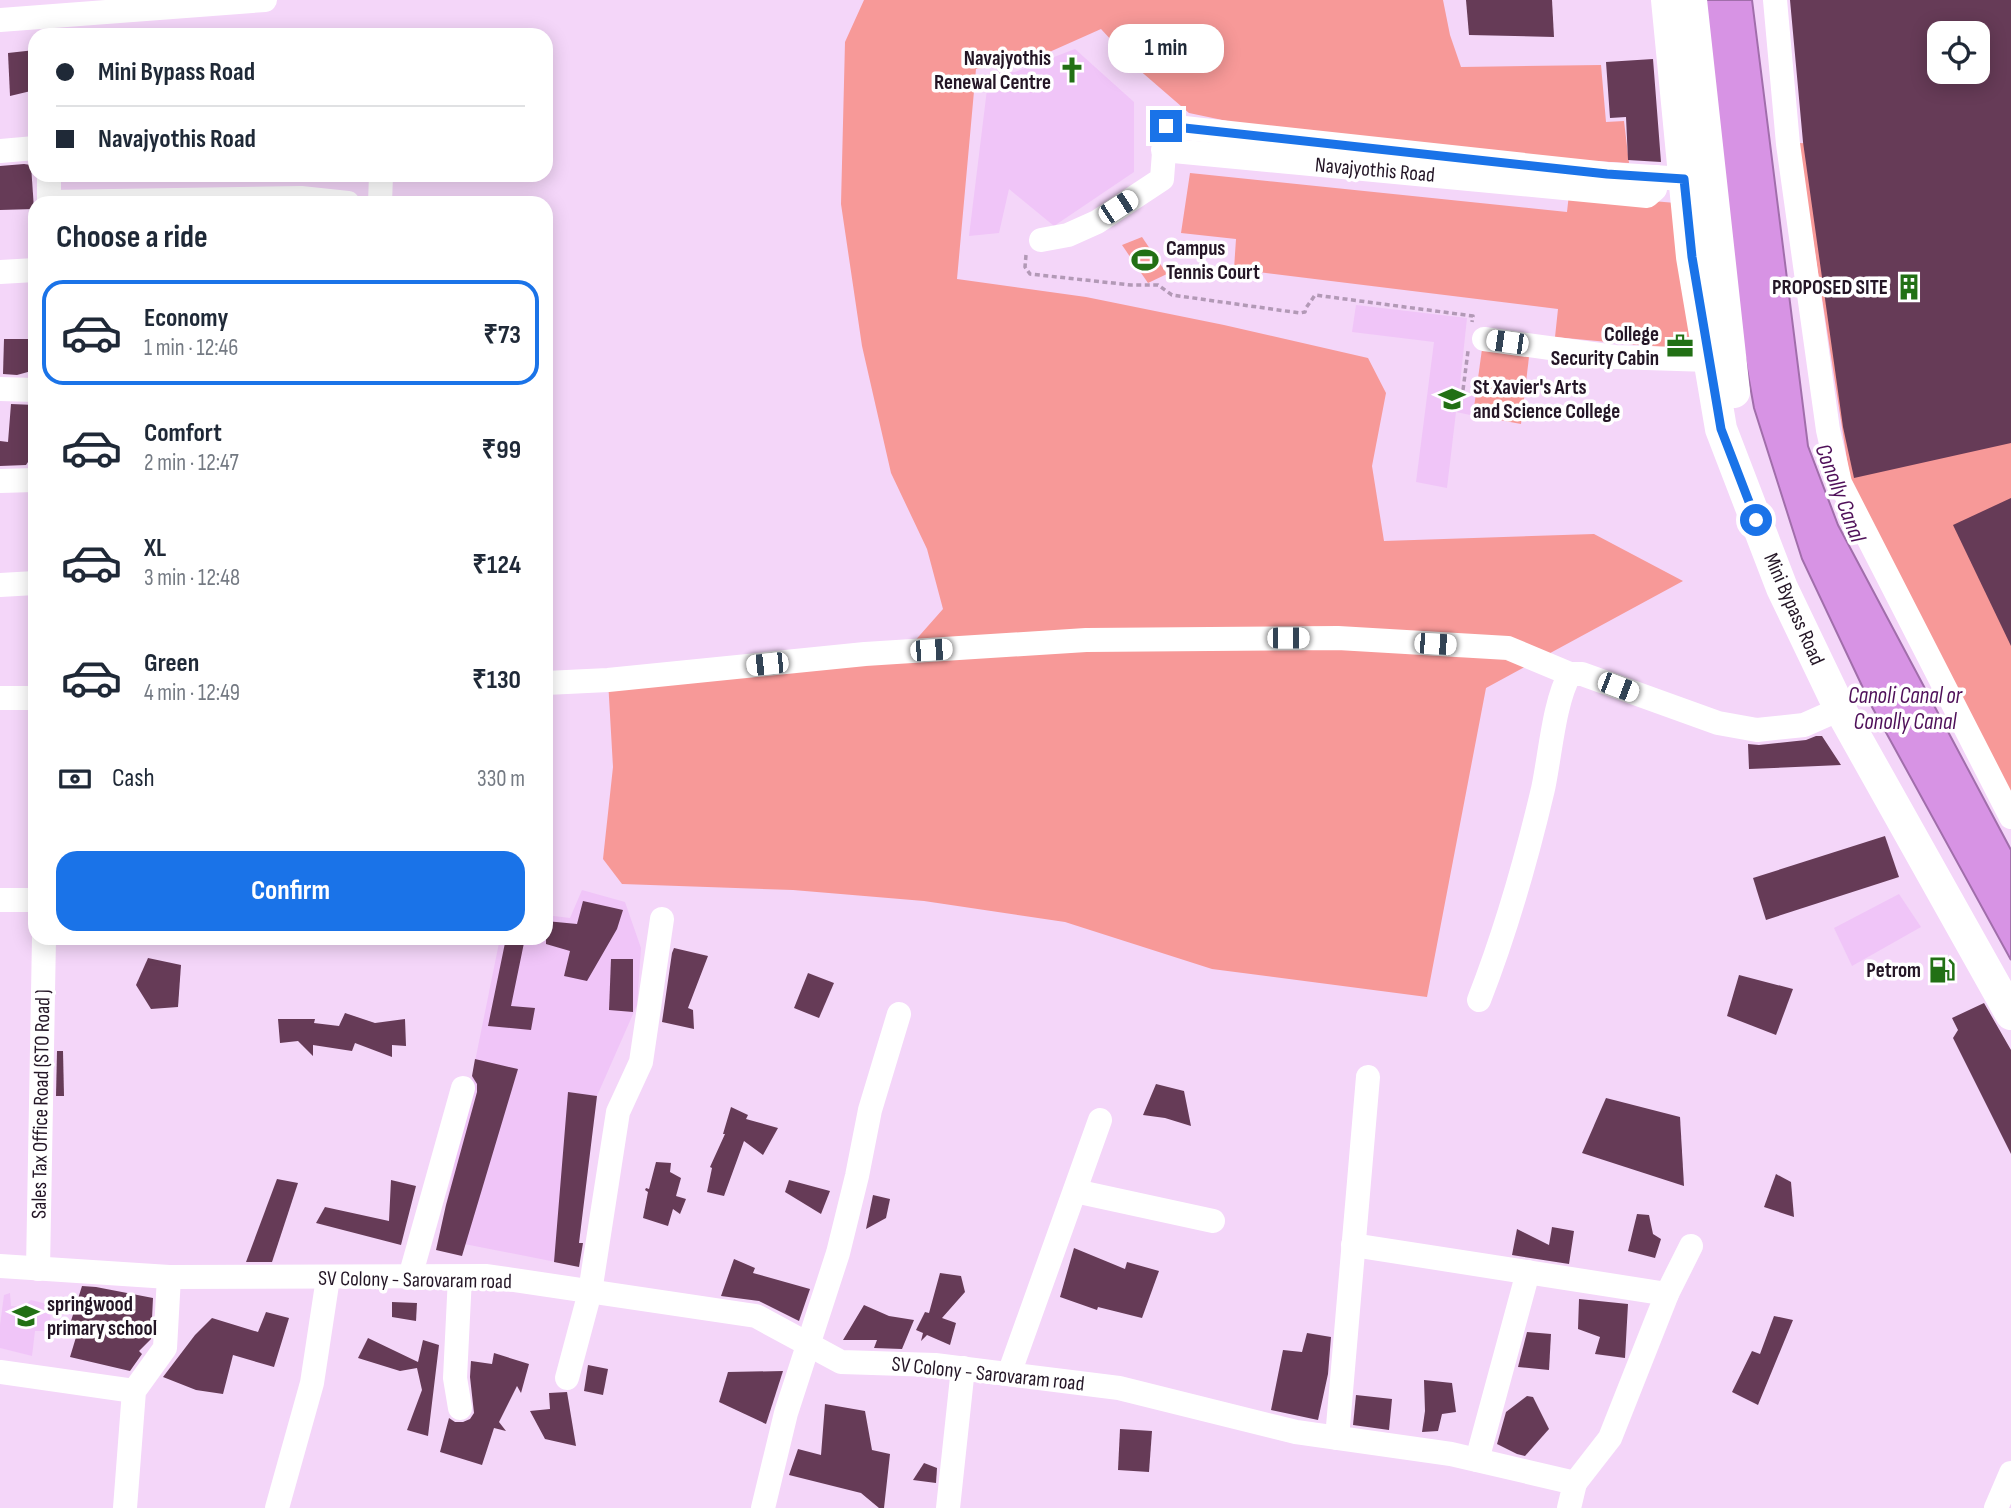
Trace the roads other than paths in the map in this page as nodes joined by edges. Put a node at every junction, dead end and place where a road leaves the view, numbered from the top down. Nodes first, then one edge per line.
1 (265, 0) edge
2 (1667, 0) edge
3 (1691, 0) edge
4 (1775, 0) edge
5 (47, 17) edge
6 (0, 20) edge
7 (28, 149) edge
8 (0, 151) edge
9 (1670, 178) junction
10 (1034, 243) road end
11 (28, 270) edge
12 (0, 272) edge
13 (1474, 339) road end
14 (1709, 360) junction
15 (0, 389) edge
16 (28, 390) edge
17 (0, 481) edge
18 (28, 481) edge
19 (28, 583) edge
20 (0, 585) edge
21 (1570, 674) junction
22 (553, 683) edge
23 (0, 698) edge
24 (28, 698) edge
25 (1840, 709) junction
26 (2010, 814) edge
27 (0, 900) edge
28 (28, 900) edge
29 (662, 919) dead end
30 (44, 945) edge
31 (2011, 993) edge
32 (1479, 1000) dead end
33 (899, 1014) dead end
34 (2011, 1014) edge
35 (1368, 1077) dead end
36 (463, 1088) dead end
37 (1100, 1120) dead end
38 (1075, 1191) junction
39 (1213, 1222) dead end
40 (1353, 1245) junction
41 (1691, 1246) dead end
42 (0, 1266) edge
43 (38, 1269) junction
44 (1528, 1272) junction
45 (169, 1277) junction
46 (410, 1277) junction
47 (460, 1277) junction
48 (328, 1278) junction
49 (590, 1292) junction
50 (1667, 1294) junction
51 (808, 1344) junction
52 (963, 1368) junction
53 (0, 1372) edge
54 (1009, 1374) junction
55 (567, 1378) dead end
56 (134, 1391) junction
57 (460, 1408) dead end
58 (1337, 1438) junction
59 (1477, 1460) junction
60 (2011, 1473) edge
61 (1575, 1483) junction
62 (125, 1508) edge
63 (277, 1508) edge
64 (763, 1508) edge
65 (948, 1508) edge
66 (1569, 1508) edge
67 (1996, 1508) edge

1 - 5 street
2 - 9 main road, Mini Bypass Road
3 - 31 main road, Mini Bypass Road
4 - 26 street
5 - 6 street
7 - 8 street
9 - 10 street, Navajyothis Road
9 - 14 main road, Mini Bypass Road
11 - 12 street
13 - 14 street
14 - 25 main road, Mini Bypass Road
15 - 16 street
17 - 18 street
19 - 20 street
21 - 22 street
21 - 25 street
21 - 32 street
23 - 24 street
25 - 34 main road, Mini Bypass Road
27 - 28 street
29 - 49 street
30 - 43 street, Sales Tax Office Road (STO Road )
33 - 51 street
35 - 40 street
36 - 46 street
37 - 38 street
38 - 39 street
38 - 54 street
40 - 44 street
40 - 58 street
41 - 50 street
42 - 43 street, SV Colony - Sarovaram road
43 - 45 street, SV Colony - Sarovaram road
44 - 50 street
44 - 59 street
45 - 48 street, SV Colony - Sarovaram road
45 - 56 street
46 - 47 street, SV Colony - Sarovaram road
46 - 48 street, SV Colony - Sarovaram road
47 - 49 street, SV Colony - Sarovaram road
47 - 57 street
48 - 63 street
49 - 51 street, SV Colony - Sarovaram road
49 - 55 street
50 - 61 street
51 - 52 street, SV Colony - Sarovaram road
51 - 64 street
52 - 54 street, SV Colony - Sarovaram road
52 - 65 street
53 - 56 street
54 - 58 street, SV Colony - Sarovaram road
56 - 62 street
58 - 59 street, SV Colony - Sarovaram road
59 - 61 street, SV Colony - Sarovaram road
60 - 67 street
61 - 66 street

